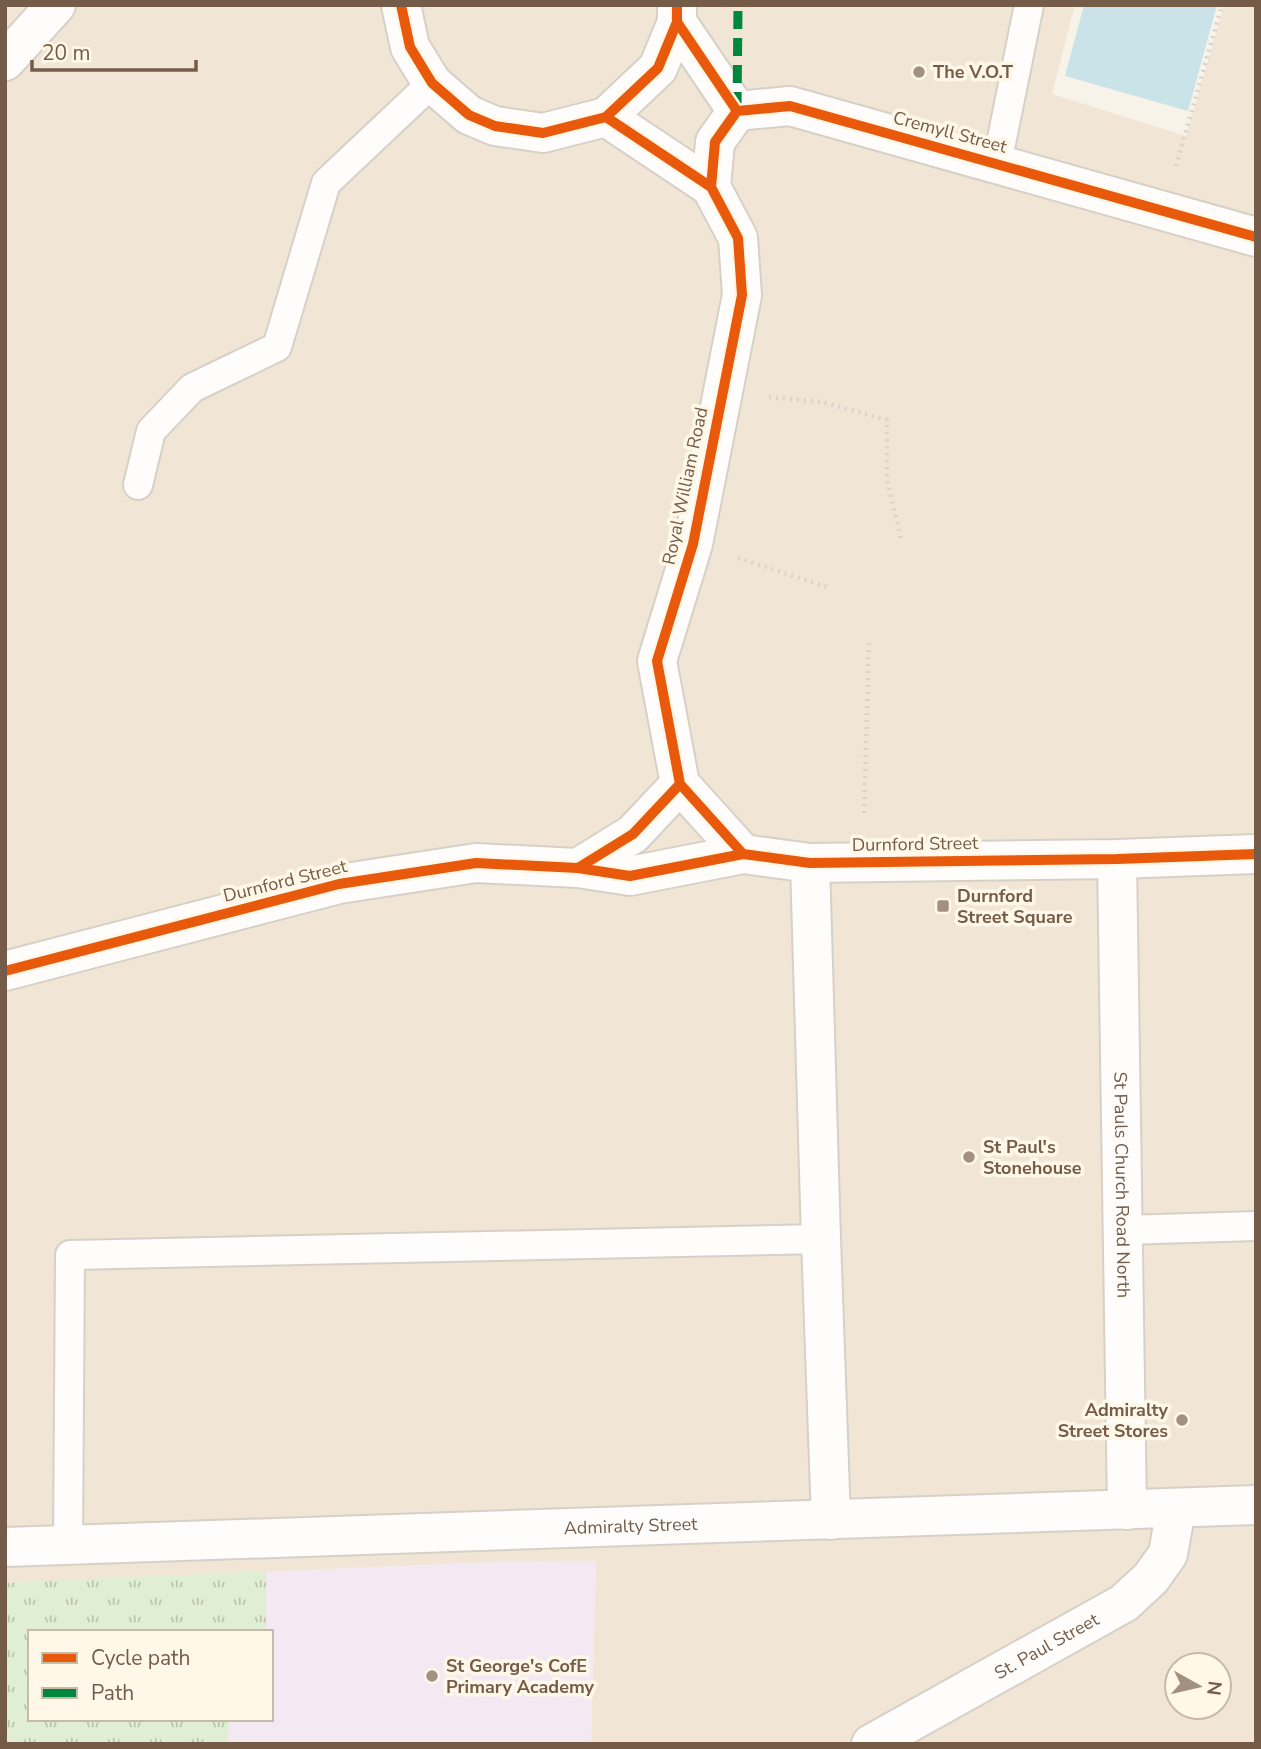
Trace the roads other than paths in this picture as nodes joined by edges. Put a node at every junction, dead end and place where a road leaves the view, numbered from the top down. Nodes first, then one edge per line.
1 (56, 5) edge
2 (401, 5) edge
3 (1029, 5) edge
4 (677, 14) edge
5 (5, 61) edge
6 (432, 83) junction
7 (737, 111) junction
8 (606, 117) junction
9 (997, 163) junction
10 (711, 187) junction
11 (1256, 237) edge
12 (138, 485) dead end
13 (680, 783) junction
14 (743, 854) junction
15 (1256, 854) edge
16 (1117, 859) junction
17 (810, 863) junction
18 (578, 868) junction
19 (5, 971) edge
20 (1256, 1226) edge
21 (1124, 1230) junction
22 (821, 1239) junction
23 (1256, 1505) edge
24 (1176, 1509) junction
25 (1127, 1510) junction
26 (831, 1520) junction
27 (68, 1545) junction
28 (5, 1548) edge
29 (871, 1744) edge

1 - 5 street
2 - 6 street
3 - 9 lane
4 - 7 street
4 - 8 street
6 - 8 street
6 - 12 lane
7 - 9 street, Cremyll Street
7 - 10 street
8 - 10 street
9 - 11 street, Cremyll Street
10 - 13 street, Royal William Road
13 - 14 street
13 - 18 street
14 - 17 street, Durnford Street
14 - 18 street, Durnford Street
15 - 16 street, Durnford Street
16 - 17 street, Durnford Street
16 - 21 street, St Pauls Church Road North
17 - 22 street
18 - 19 street, Durnford Street
20 - 21 lane
21 - 25 street, St Pauls Church Road North
22 - 26 street
22 - 27 lane
23 - 24 street, Admiralty Street
24 - 25 street, Admiralty Street
24 - 29 street, St. Paul Street
25 - 26 street, Admiralty Street
26 - 27 street, Admiralty Street
27 - 28 street, Admiralty Street

